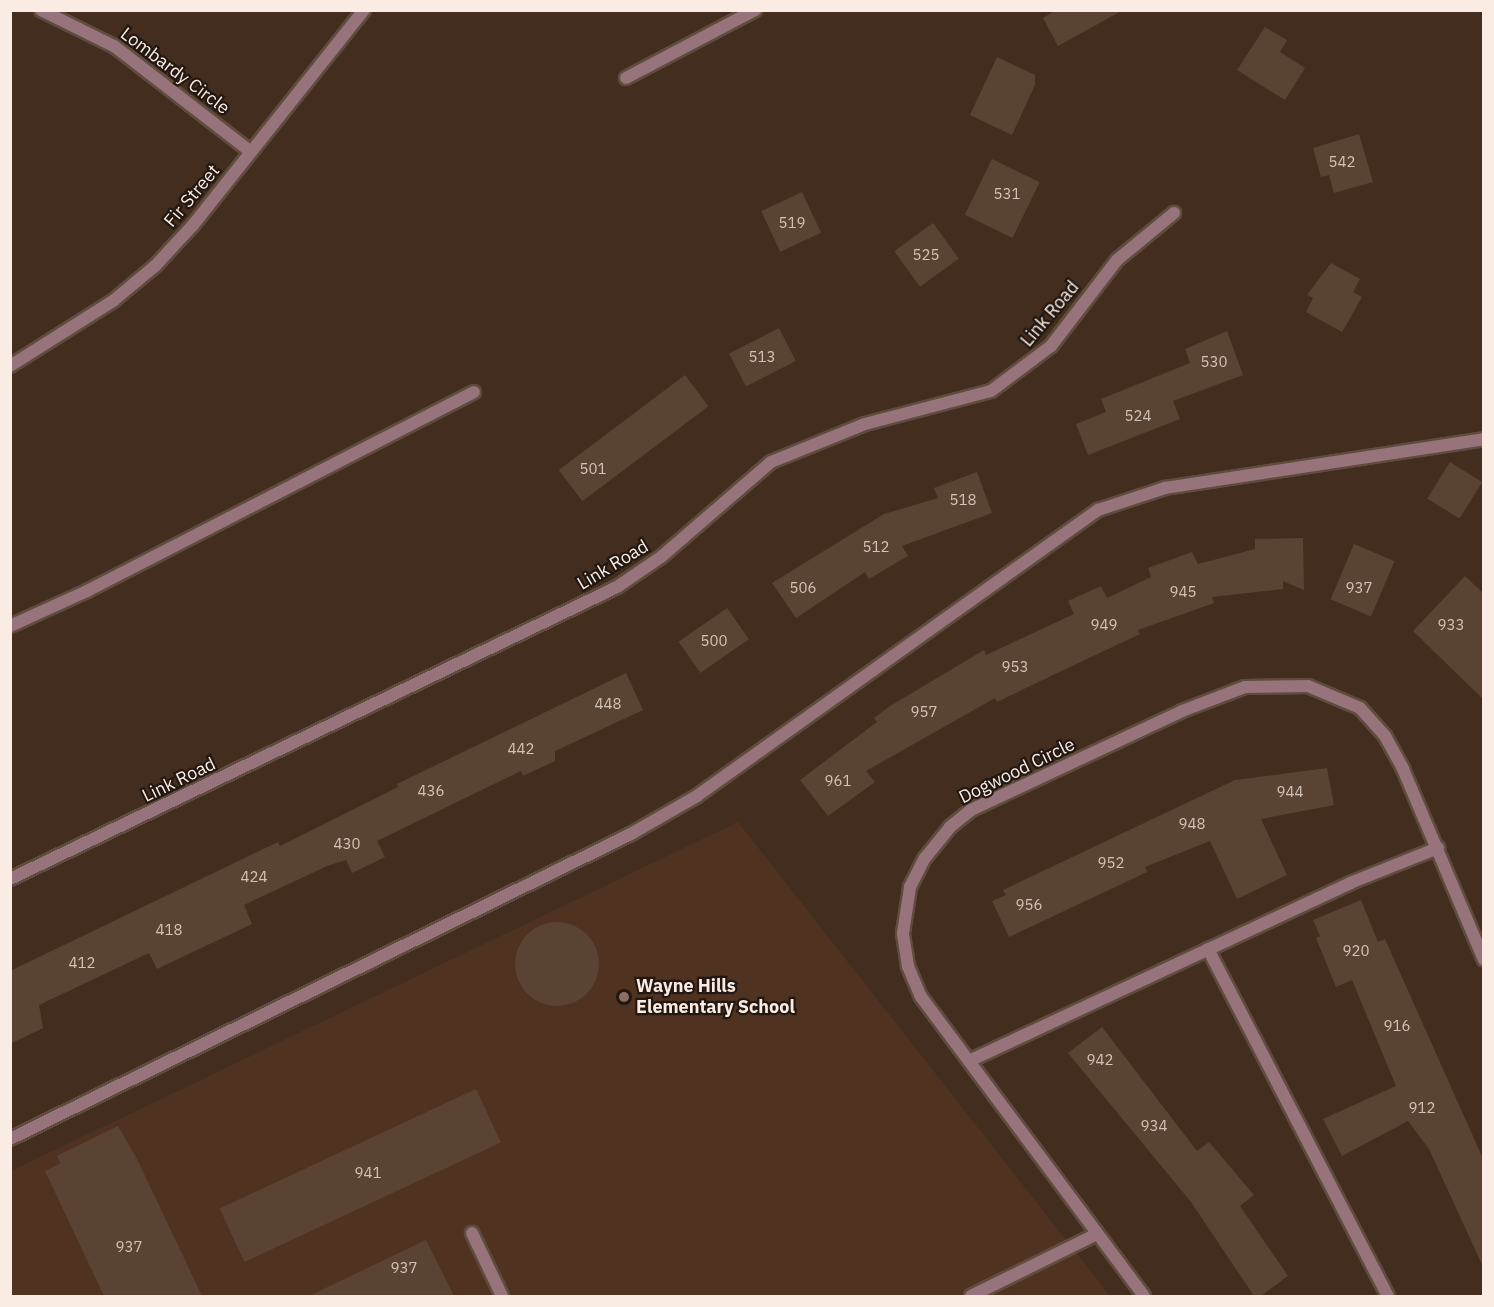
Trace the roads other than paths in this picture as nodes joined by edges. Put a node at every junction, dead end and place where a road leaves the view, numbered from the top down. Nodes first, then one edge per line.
1 (41, 10) edge
2 (364, 10) edge
3 (755, 10) edge
4 (626, 78) dead end
5 (251, 152) junction
6 (1174, 213) dead end
7 (10, 366) edge
8 (474, 392) dead end
9 (1484, 440) edge
10 (10, 626) edge
11 (1438, 848) junction
12 (10, 879) edge
13 (1208, 949) junction
14 (1484, 960) edge
15 (969, 1061) junction
16 (10, 1139) edge
17 (472, 1233) dead end
18 (1097, 1234) junction
19 (502, 1296) edge
20 (971, 1296) edge
21 (1144, 1296) edge
22 (1388, 1296) edge

1 - 5 street, Lombardy Circle
2 - 5 street, Fir Street
3 - 4 street
5 - 7 street, Fir Street
6 - 12 street, Link Road
8 - 10 street
9 - 16 street
11 - 13 street
11 - 14 street, Dogwood Circle
11 - 15 street, Dogwood Circle
13 - 15 street
13 - 22 street
15 - 18 street, Dogwood Circle
17 - 19 street
18 - 20 street
18 - 21 street, Dogwood Circle

